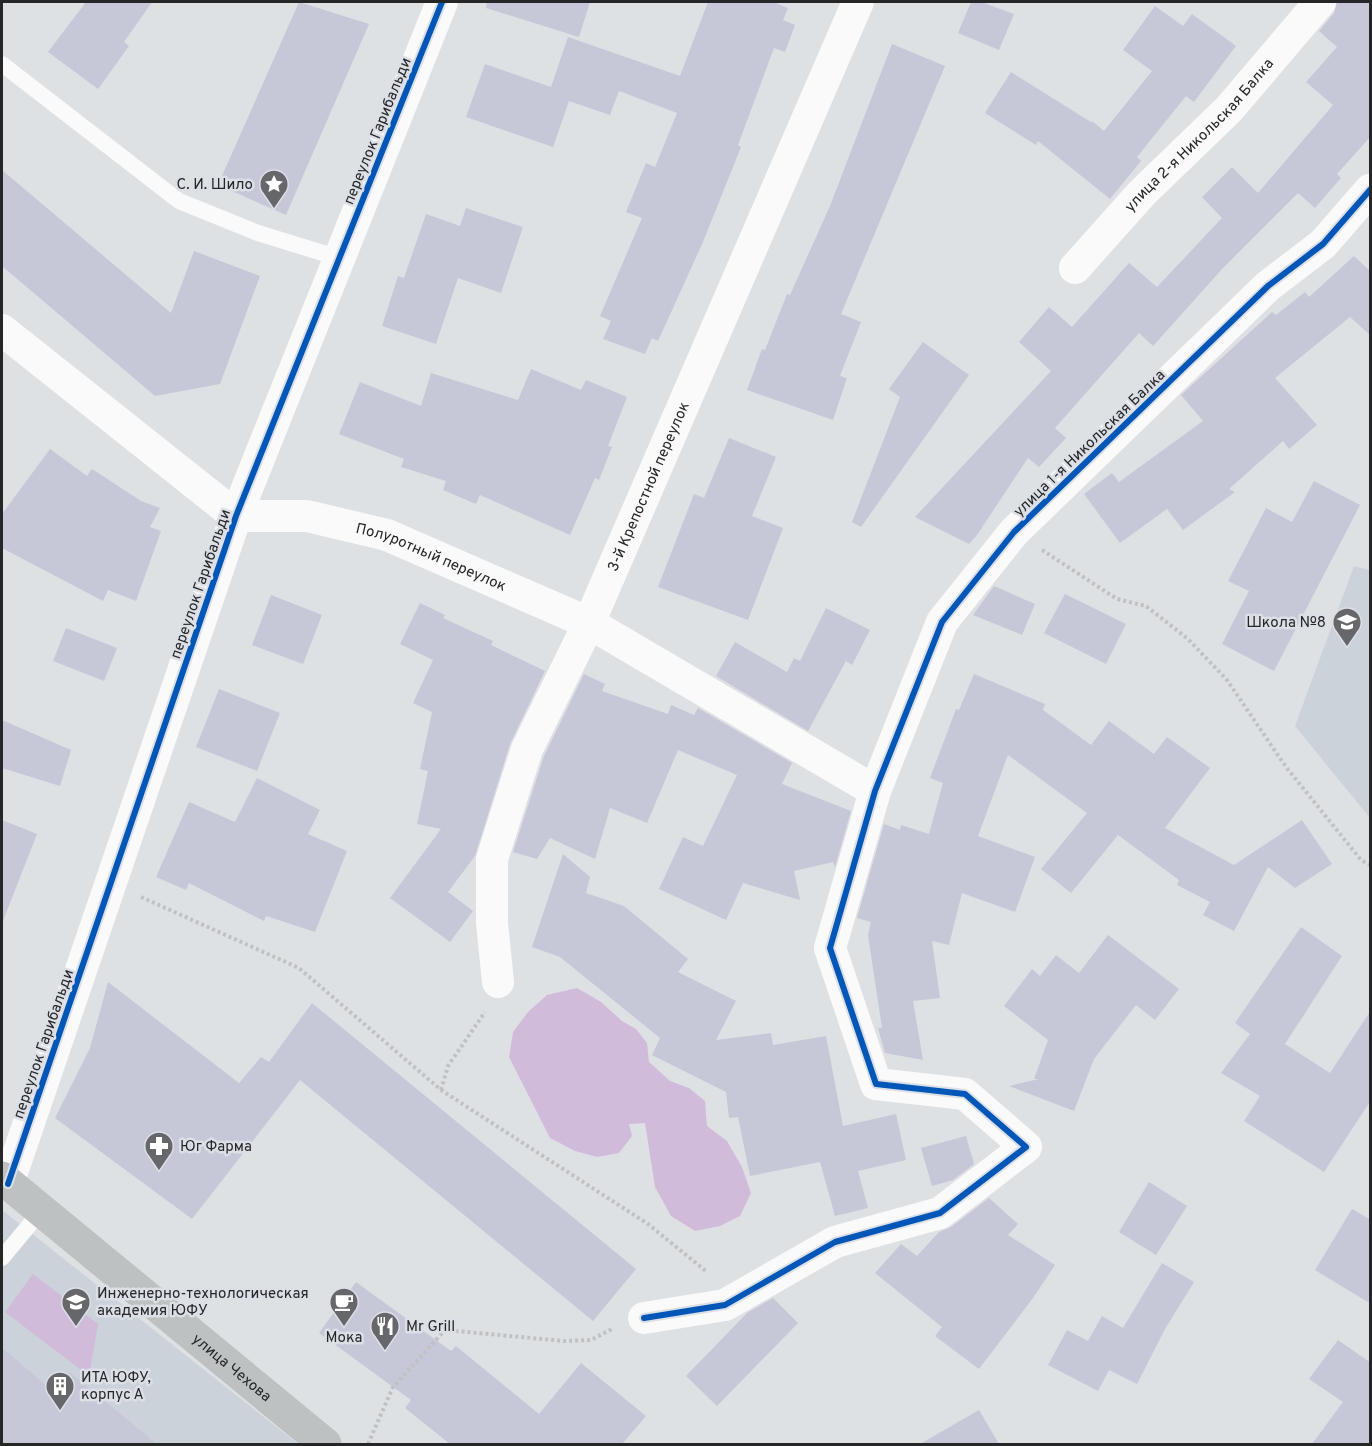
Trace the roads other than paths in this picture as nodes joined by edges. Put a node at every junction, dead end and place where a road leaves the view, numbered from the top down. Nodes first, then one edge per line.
1 (442, 2) edge
2 (858, 2) edge
3 (1320, 2) edge
4 (2, 64) edge
5 (1371, 190) edge
6 (339, 258) junction
7 (1075, 268) dead end
8 (2, 330) edge
9 (236, 516) junction
10 (589, 623) junction
11 (875, 791) junction
12 (498, 982) road end
13 (5, 1181) edge
14 (41, 1210) junction
15 (2, 1258) edge
16 (644, 1318) road end
17 (325, 1444) edge

1 - 6 street, переулок Гарибальди
2 - 10 street, 3-й Крепостной переулок
3 - 7 street, улица 2-я Никольская Балка
4 - 6 lane
5 - 11 street, улица 1-я Никольская Балка
6 - 9 street, переулок Гарибальди
8 - 9 street
9 - 10 street, Полуротный переулок
9 - 13 street, переулок Гарибальди
10 - 11 street, Полуротный переулок
10 - 12 street, 3-й Крепостной переулок
11 - 16 street, улица 1-я Никольская Балка
13 - 14 main road, улица Чехова
14 - 15 lane
14 - 17 main road, улица Чехова

